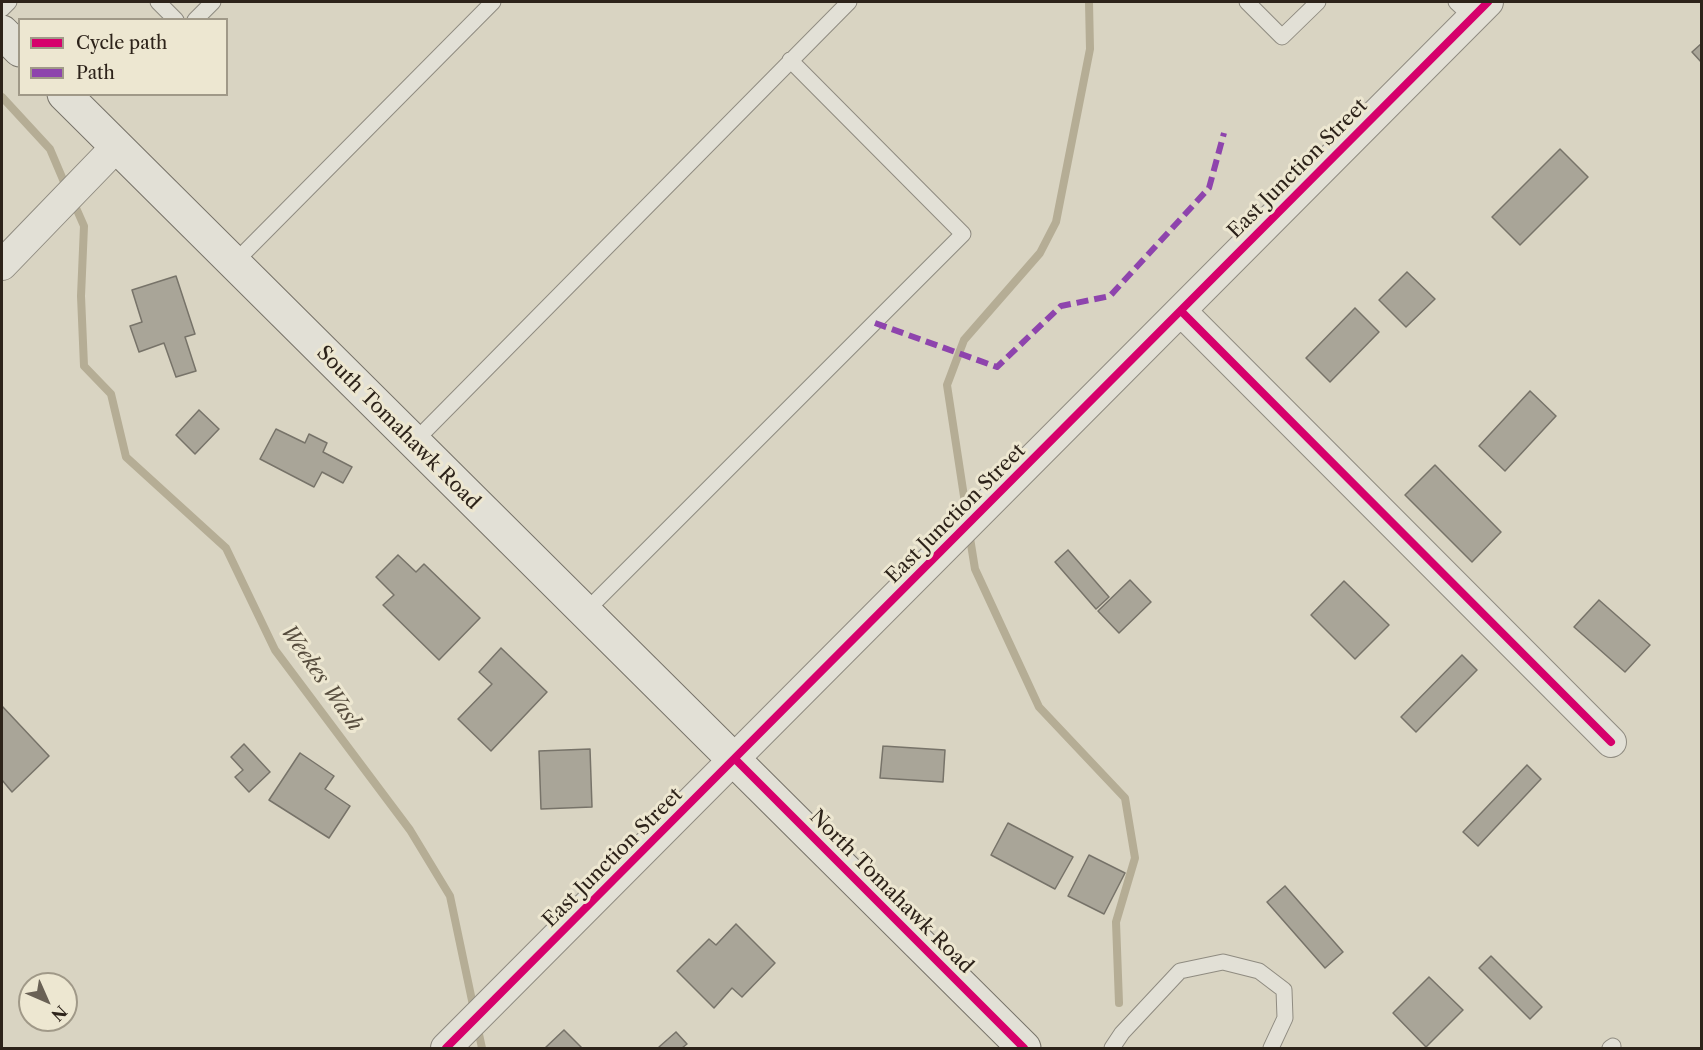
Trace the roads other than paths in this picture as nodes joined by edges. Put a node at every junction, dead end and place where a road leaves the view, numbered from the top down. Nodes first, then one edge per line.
1 (9, 2) edge
2 (158, 2) edge
3 (213, 2) edge
4 (492, 2) edge
5 (849, 2) edge
6 (1247, 2) edge
7 (1318, 2) edge
8 (1472, 7) edge
9 (2, 9) edge
10 (174, 18) edge
11 (197, 18) edge
12 (2, 32) edge
13 (18, 48) edge
14 (790, 60) junction
15 (65, 96) edge
16 (116, 147) junction
17 (233, 264) junction
18 (2, 265) edge
19 (1180, 311) junction
20 (412, 443) junction
21 (585, 612) junction
22 (1611, 742) dead end
23 (735, 759) junction
24 (446, 1048) edge
25 (1024, 1048) edge
26 (1112, 1048) edge
27 (1271, 1048) edge

1 - 9 lane
2 - 10 lane
3 - 11 lane
4 - 17 lane
5 - 14 lane
6 - 7 lane
8 - 19 street, East Junction Street
12 - 13 main road
14 - 20 lane
14 - 21 lane
15 - 16 main road, South Tomahawk Road
16 - 17 main road, South Tomahawk Road
16 - 18 street
17 - 20 main road, South Tomahawk Road
19 - 22 street
19 - 23 street, East Junction Street
20 - 21 main road, South Tomahawk Road
21 - 23 main road, South Tomahawk Road
23 - 24 street, East Junction Street
23 - 25 main road, North Tomahawk Road
26 - 27 lane

